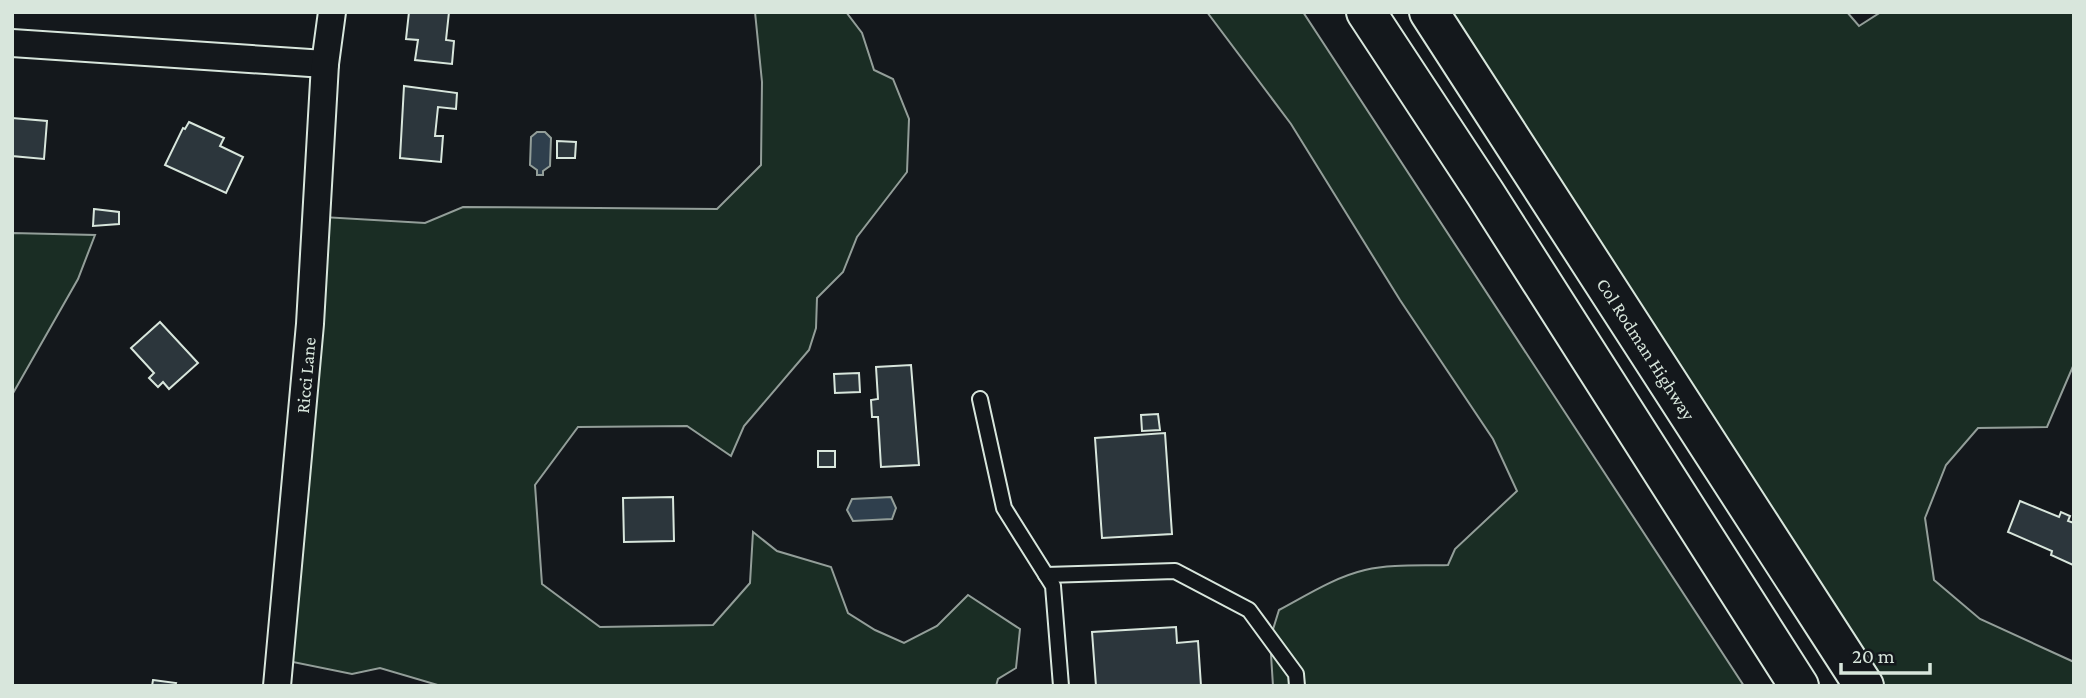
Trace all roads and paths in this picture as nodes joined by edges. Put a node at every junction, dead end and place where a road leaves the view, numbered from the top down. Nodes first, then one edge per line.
1 (332, 12) edge
2 (1366, 12) edge
3 (1429, 12) edge
4 (12, 43) edge
5 (325, 64) junction
6 (980, 399) dead end
7 (1046, 575) junction
8 (277, 686) edge
9 (1061, 686) edge
10 (1297, 686) edge
11 (1799, 686) edge
12 (1864, 686) edge

1 - 5 street, Ricci Lane
2 - 11 highway
3 - 12 highway, Col Rodman Highway
4 - 5 street
5 - 8 street, Ricci Lane
6 - 7 lane
7 - 9 lane
7 - 10 lane

